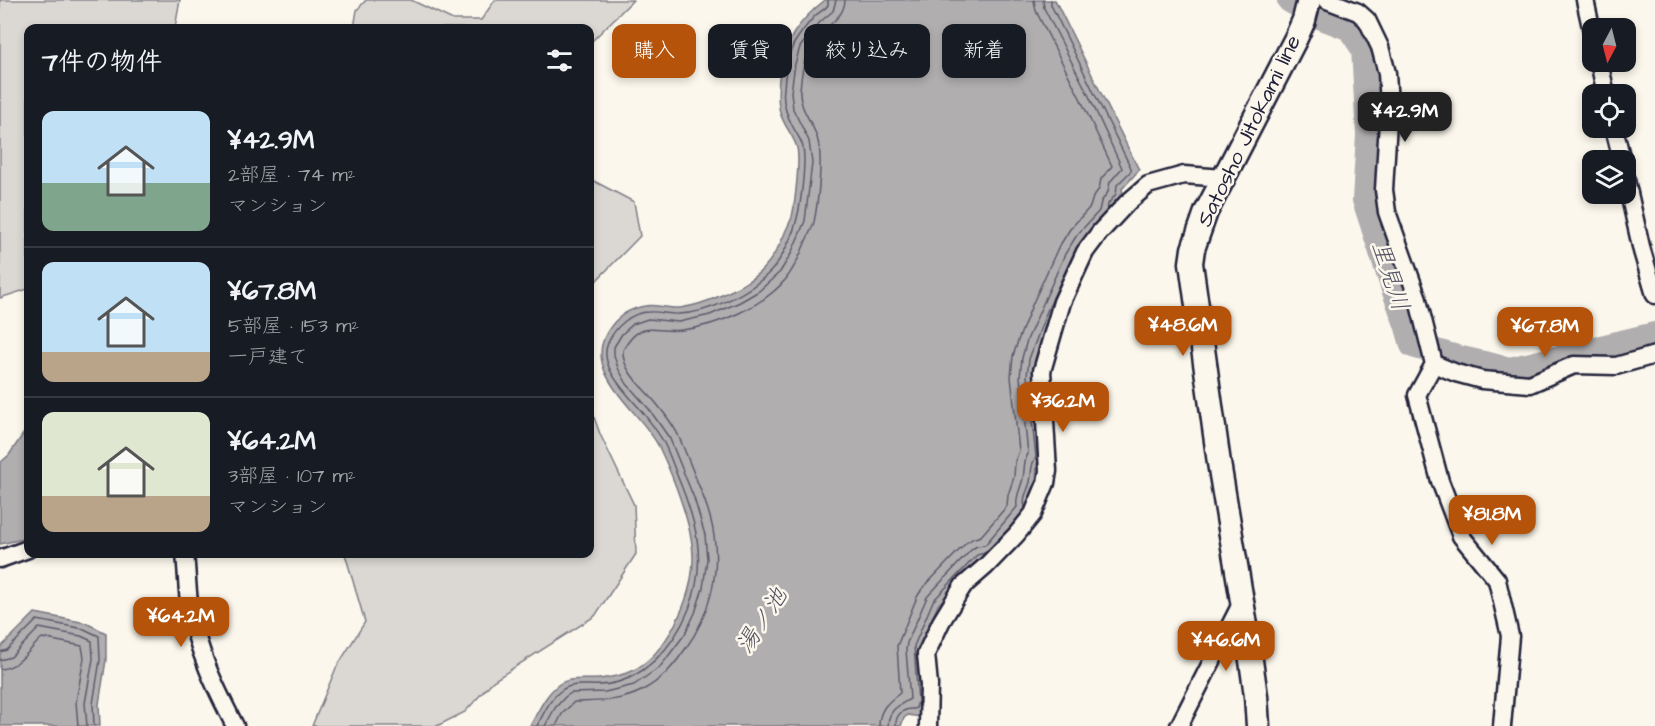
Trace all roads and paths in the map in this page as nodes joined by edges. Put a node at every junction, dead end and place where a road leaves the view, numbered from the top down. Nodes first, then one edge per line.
1 (1327, 0) edge
2 (1585, 0) edge
3 (1307, 7) edge
4 (1589, 18) edge
5 (1224, 178) junction
6 (1631, 204) edge
7 (1655, 295) edge
8 (1655, 355) edge
9 (1434, 363) junction
10 (24, 550) edge
11 (185, 558) edge
12 (0, 559) edge
13 (1242, 602) junction
14 (235, 726) edge
15 (928, 726) edge
16 (1179, 726) edge
17 (1258, 726) edge
18 (1502, 726) edge

1 - 9 street
2 - 4 street
3 - 5 main road, Satosho Jitokami line
5 - 13 main road, Satosho Jitokami line
5 - 15 street
6 - 7 street
8 - 9 street
9 - 18 street
10 - 12 street
11 - 14 street
13 - 16 street
13 - 17 main road, Satosho Jitokami line

